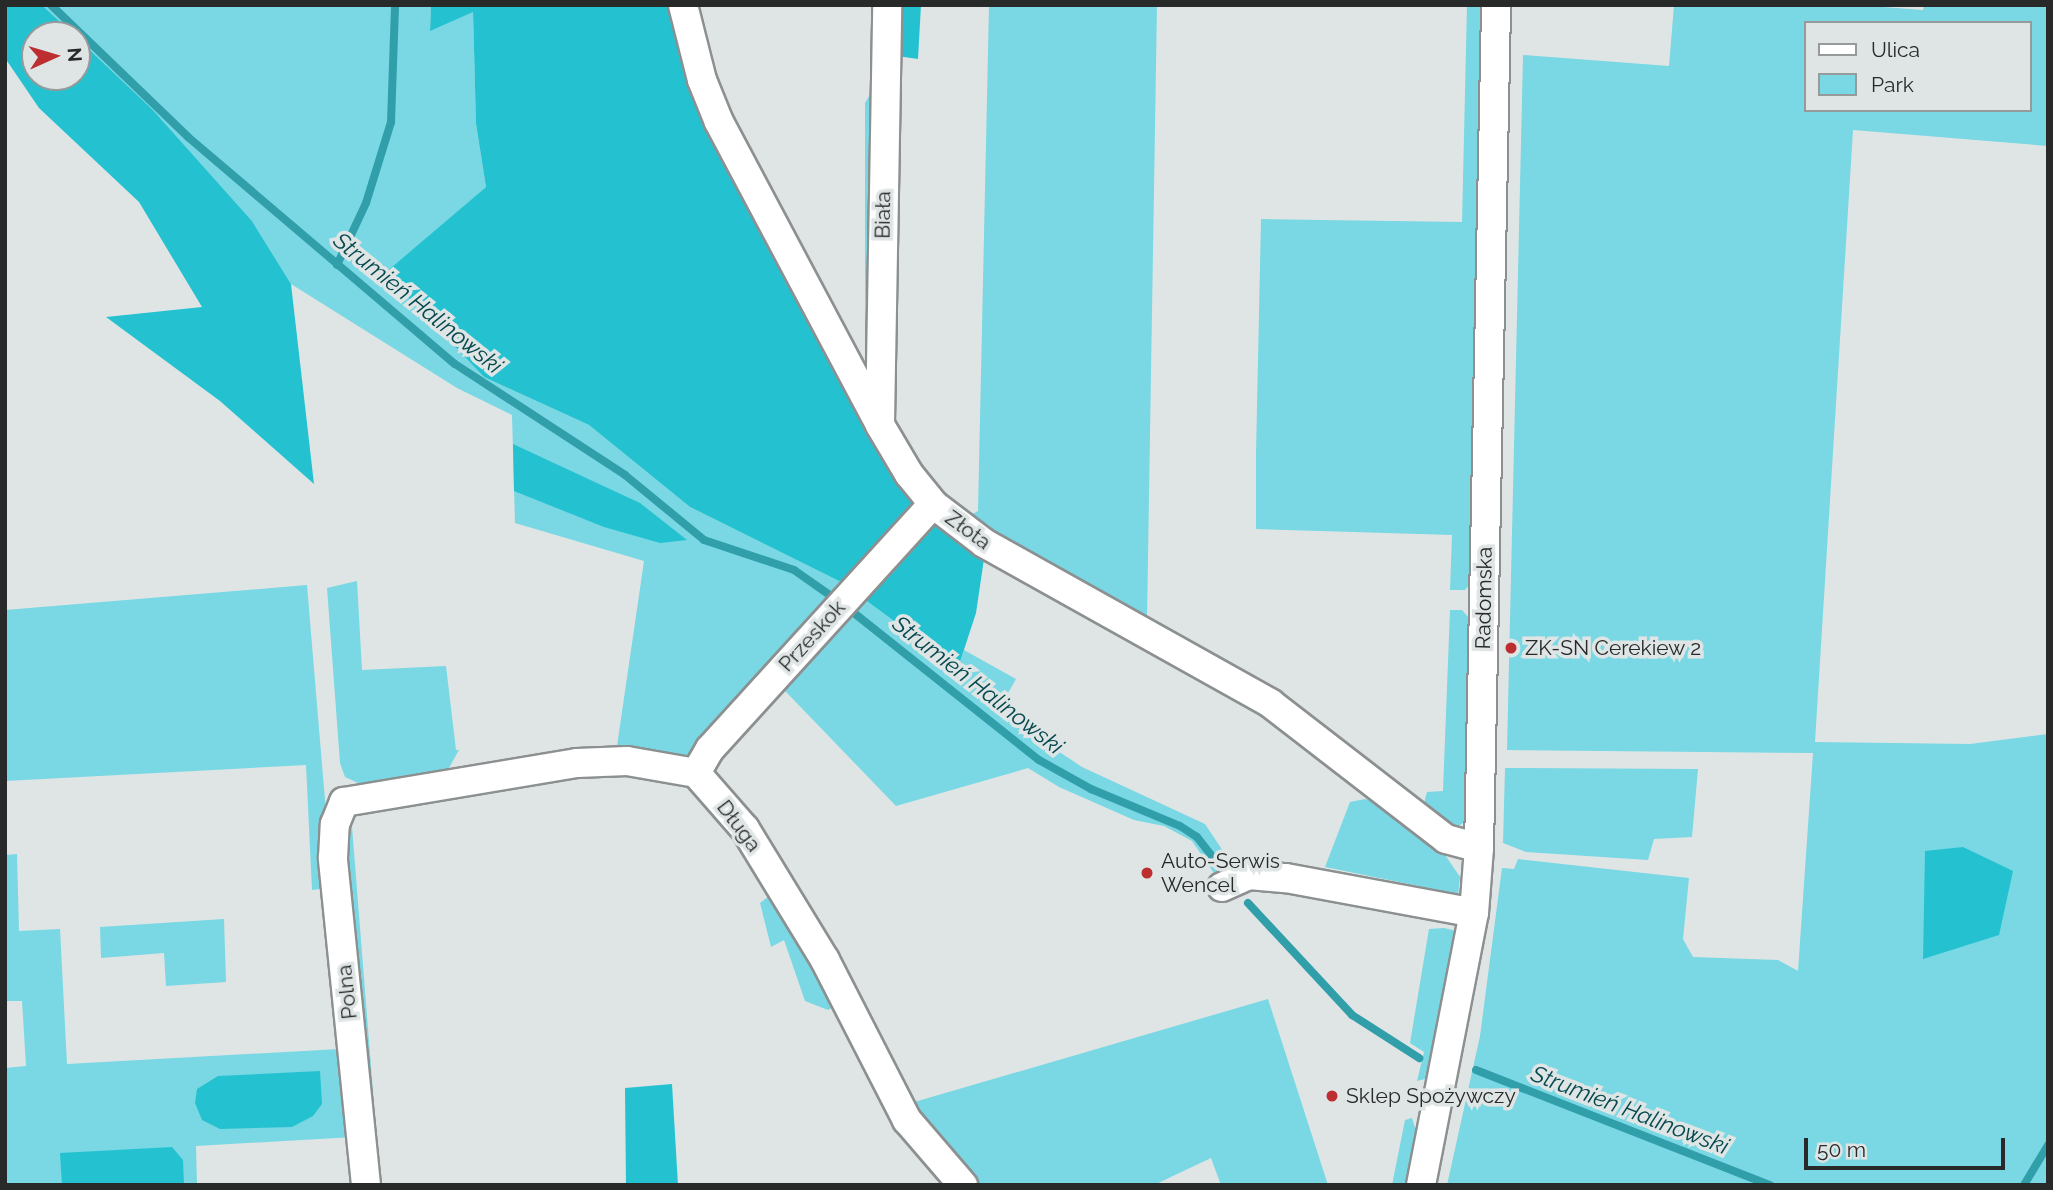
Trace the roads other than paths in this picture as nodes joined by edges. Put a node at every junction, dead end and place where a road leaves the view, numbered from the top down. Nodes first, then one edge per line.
1 (684, 5) edge
2 (887, 5) edge
3 (1496, 5) edge
4 (880, 425) junction
5 (933, 504) junction
6 (696, 773) junction
7 (1479, 848) junction
8 (1222, 887) dead end
9 (1474, 913) junction
10 (366, 1185) edge
11 (963, 1185) edge
12 (1421, 1185) edge

1 - 4 street, Złota
2 - 4 street, Biała
3 - 7 street, Radomska
4 - 5 street, Złota
5 - 6 street, Przeskok
5 - 7 street, Złota
6 - 10 street, Polna
6 - 11 street, Długa
7 - 9 street, Radomska
8 - 9 street
9 - 12 street, Radomska

